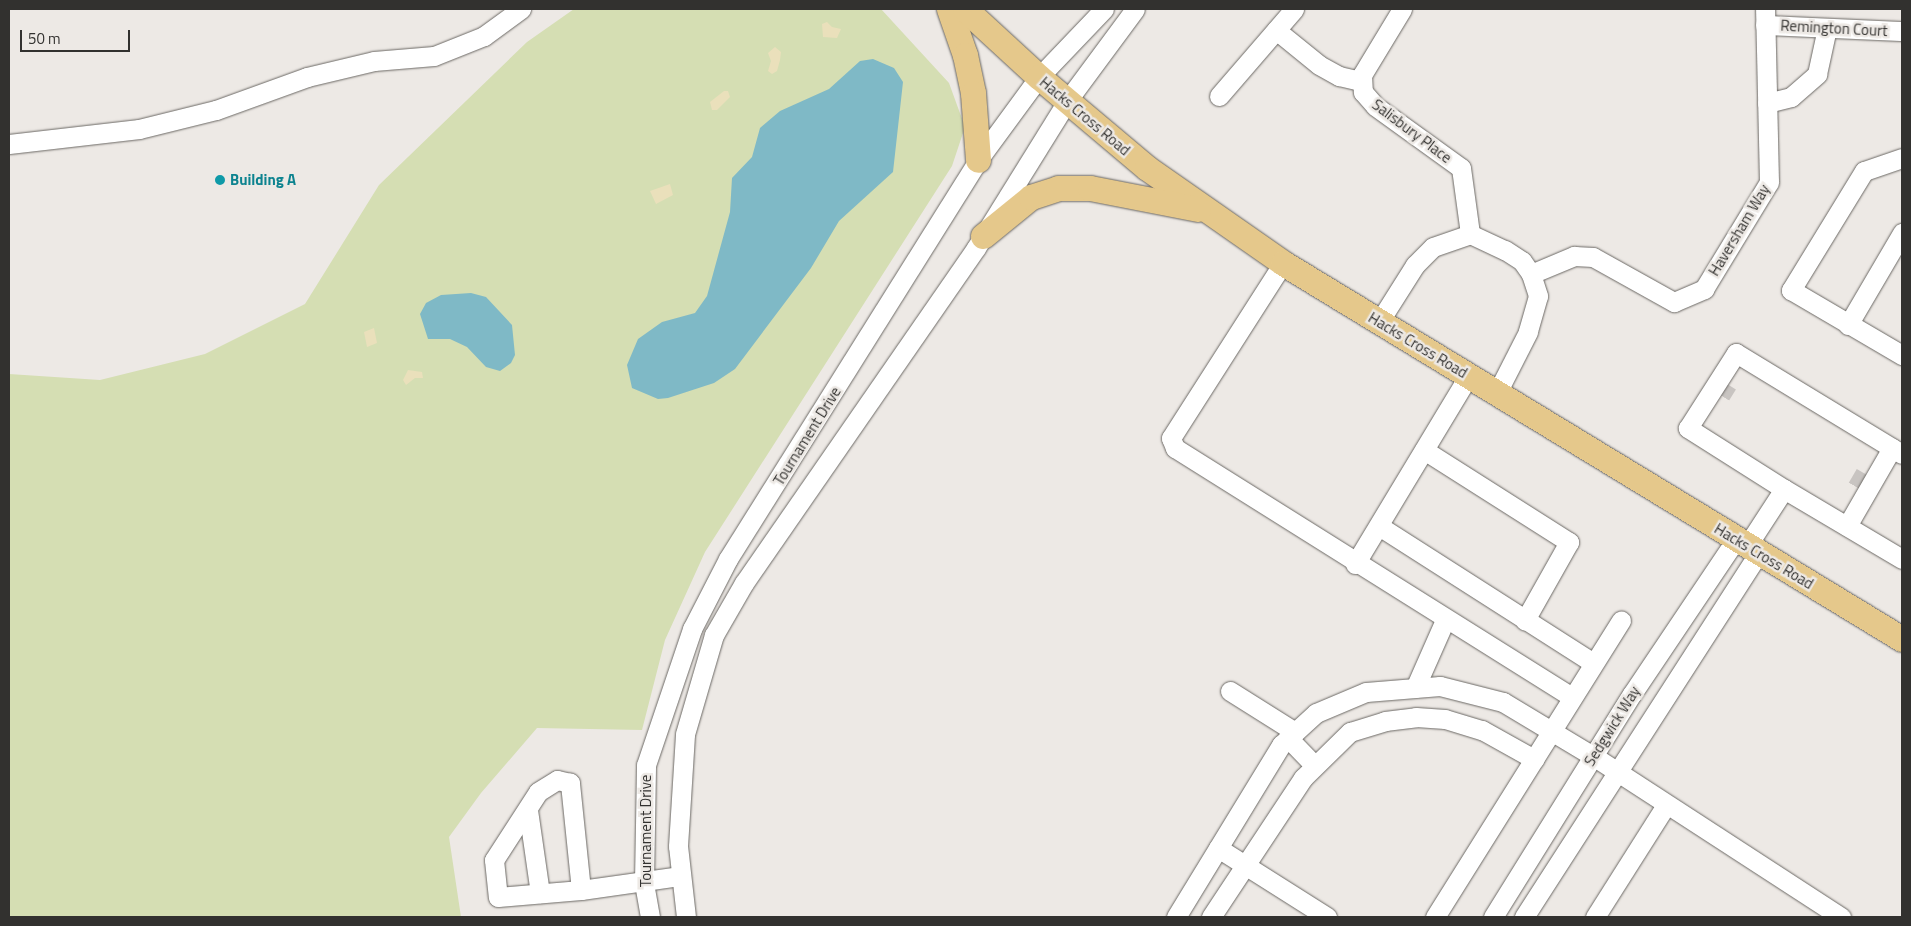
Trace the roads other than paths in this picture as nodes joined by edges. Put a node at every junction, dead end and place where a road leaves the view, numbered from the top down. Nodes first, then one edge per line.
1 (522, 9) edge
2 (949, 9) edge
3 (965, 9) edge
4 (1104, 9) edge
5 (1135, 9) edge
6 (1294, 9) edge
7 (1402, 9) edge
8 (1765, 17) edge
9 (1827, 28) junction
10 (1276, 30) junction
11 (1902, 31) edge
12 (1039, 77) junction
13 (1361, 81) junction
14 (1219, 96) dead end
15 (1067, 101) junction
16 (1767, 103) junction
17 (9, 144) edge
18 (1902, 158) edge
19 (978, 160) junction
20 (1208, 211) junction
21 (1902, 233) edge
22 (1470, 234) junction
23 (983, 236) junction
24 (1283, 262) junction
25 (1531, 274) junction
26 (1379, 322) junction
27 (1848, 325) junction
28 (1902, 355) edge
29 (1469, 375) junction
30 (1725, 382) junction
31 (1498, 391) junction
32 (1702, 406) junction
33 (1424, 450) junction
34 (1893, 455) edge
35 (1784, 489) junction
36 (1858, 507) junction
37 (1379, 526) junction
38 (1847, 526) junction
39 (1747, 546) junction
40 (1902, 559) edge
41 (1355, 564) junction
42 (1445, 620) junction
43 (1525, 620) junction
44 (1621, 620) dead end
45 (1902, 639) edge
46 (1594, 663) junction
47 (1415, 688) junction
48 (1230, 691) dead end
49 (1572, 697) junction
50 (1552, 731) junction
51 (1292, 735) junction
52 (1593, 756) junction
53 (1534, 759) junction
54 (1314, 765) junction
55 (1617, 771) junction
56 (1666, 805) junction
57 (528, 810) junction
58 (1218, 848) junction
59 (1245, 865) junction
60 (679, 876) junction
61 (644, 882) junction
62 (581, 890) junction
63 (540, 894) junction
64 (650, 917) edge
65 (686, 917) edge
66 (1176, 917) edge
67 (1211, 917) edge
68 (1327, 917) edge
69 (1435, 917) edge
70 (1493, 917) edge
71 (1524, 917) edge
72 (1595, 917) edge
73 (1841, 917) edge

1 - 17 street
2 - 19 main road
3 - 12 main road, Hacks Cross Road
4 - 12 street, Tournament Drive
5 - 15 street, Tournament Drive
6 - 10 street
7 - 13 street
8 - 9 street, Remington Court
8 - 16 street, Haversham Way
9 - 11 street, Remington Court
9 - 16 street
10 - 13 street
10 - 14 street
12 - 15 main road, Hacks Cross Road
12 - 19 street, Tournament Drive
13 - 22 street, Salisbury Place
15 - 20 main road, Hacks Cross Road
15 - 23 street, Tournament Drive
16 - 25 street, Haversham Way
18 - 27 street
19 - 61 street, Tournament Drive
20 - 23 main road
20 - 24 main road, Hacks Cross Road
21 - 27 street
22 - 25 street
22 - 26 street
23 - 60 street, Tournament Drive
24 - 26 main road, Hacks Cross Road
24 - 41 street
25 - 31 street
26 - 29 main road, Hacks Cross Road
27 - 28 street
29 - 31 main road, Hacks Cross Road
29 - 33 street
30 - 32 street
30 - 32 street
30 - 34 street
31 - 39 main road, Hacks Cross Road
32 - 35 street
33 - 37 street
33 - 43 street
34 - 36 street
34 - 36 street
35 - 38 street
35 - 39 street
36 - 38 street
37 - 41 street
37 - 43 street
38 - 40 street
39 - 45 main road, Hacks Cross Road
39 - 52 street, Sedgwick Way
39 - 55 street, Sedgwick Way
41 - 42 street
42 - 47 street
42 - 49 street
43 - 46 street
44 - 46 street
46 - 49 street
47 - 50 street
47 - 51 street
48 - 51 street
49 - 50 street
50 - 52 street
50 - 53 street
51 - 54 street
51 - 58 street
52 - 55 street
52 - 70 street, Sedgwick Way
53 - 54 street
53 - 69 street
54 - 59 street
55 - 56 street
55 - 71 street, Sedgwick Way
56 - 72 street
56 - 73 street
57 - 62 street
57 - 63 street
57 - 63 street
58 - 59 street
58 - 66 street
59 - 67 street
59 - 68 street
60 - 61 street
60 - 65 street, Tournament Drive
61 - 62 street
61 - 64 street, Tournament Drive
62 - 63 street

